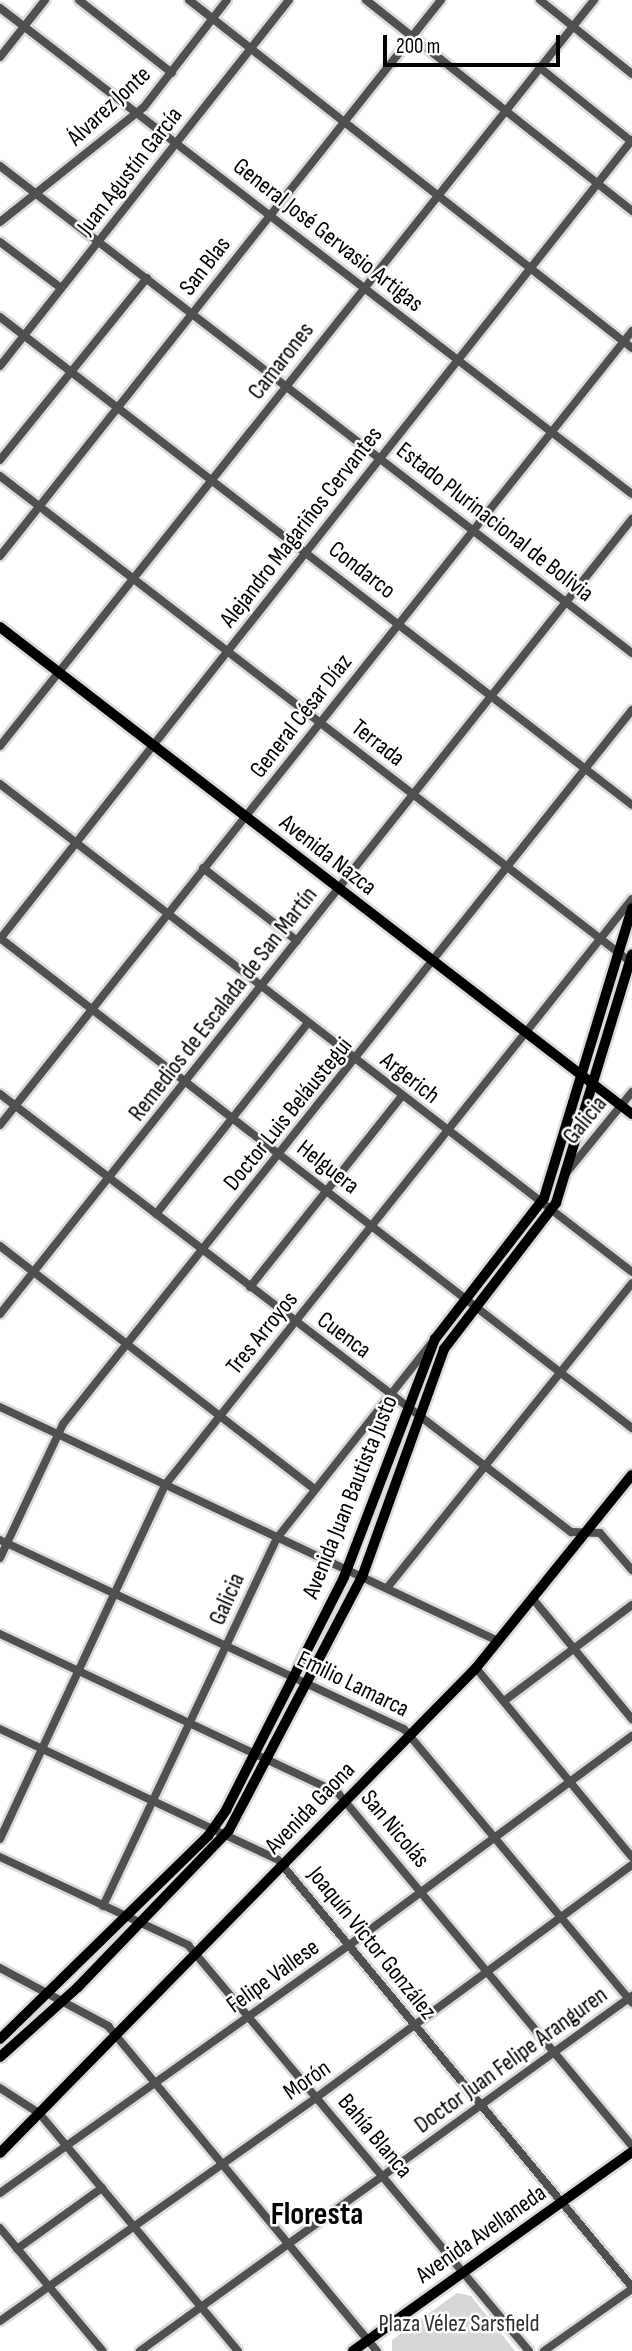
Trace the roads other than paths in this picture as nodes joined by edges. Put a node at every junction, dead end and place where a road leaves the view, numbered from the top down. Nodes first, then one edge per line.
1 (45, 0) edge
2 (79, 0) edge
3 (189, 0) edge
4 (227, 0) edge
5 (289, 0) edge
6 (366, 0) edge
7 (440, 0) edge
8 (540, 0) edge
9 (594, 0) edge
10 (0, 8) edge
11 (213, 20) junction
12 (572, 26) junction
13 (24, 27) junction
14 (411, 36) junction
15 (250, 49) junction
16 (0, 57) edge
17 (539, 67) junction
18 (172, 73) junction
19 (632, 74) edge
20 (504, 110) junction
21 (137, 113) junction
22 (345, 121) junction
23 (632, 141) edge
24 (177, 143) junction
25 (0, 166) edge
26 (595, 183) junction
27 (37, 195) junction
28 (435, 195) junction
29 (632, 212) edge
30 (269, 215) junction
31 (0, 222) edge
32 (98, 241) junction
33 (0, 242) edge
34 (530, 267) junction
35 (147, 278) junction
36 (363, 287) junction
37 (61, 288) junction
38 (192, 314) junction
39 (0, 317) edge
40 (632, 331) edge
41 (24, 335) junction
42 (624, 342) junction
43 (632, 348) edge
44 (457, 358) junction
45 (0, 366) edge
46 (72, 372) junction
47 (286, 386) junction
48 (119, 409) junction
49 (551, 432) junction
50 (380, 457) junction
51 (0, 460) edge
52 (0, 476) edge
53 (214, 481) junction
54 (632, 494) edge
55 (39, 507) junction
56 (632, 519) edge
57 (473, 529) junction
58 (308, 552) junction
59 (0, 556) edge
60 (132, 578) junction
61 (566, 600) junction
62 (399, 623) junction
63 (0, 627) edge
64 (227, 653) junction
65 (632, 653) edge
66 (58, 672) junction
67 (493, 698) junction
68 (632, 710) edge
69 (320, 722) junction
70 (0, 746) edge
71 (152, 746) junction
72 (585, 770) junction
73 (0, 784) edge
74 (414, 796) junction
75 (632, 805) edge
76 (245, 817) junction
77 (75, 843) junction
78 (203, 868) junction
79 (507, 868) junction
80 (338, 890) junction
81 (632, 899) edge
82 (632, 908) edge
83 (169, 913) junction
84 (0, 938) edge
85 (601, 939) junction
86 (297, 941) junction
87 (618, 952) junction
88 (631, 959) edge
89 (432, 961) junction
90 (260, 987) junction
91 (93, 1009) junction
92 (307, 1024) junction
93 (527, 1034) junction
94 (356, 1060) junction
95 (581, 1074) junction
96 (187, 1082) junction
97 (594, 1084) junction
98 (632, 1092) edge
99 (0, 1094) edge
100 (402, 1096) junction
101 (621, 1105) junction
102 (15, 1107) junction
103 (632, 1114) edge
104 (234, 1118) junction
105 (0, 1125) edge
106 (448, 1132) junction
107 (281, 1154) junction
108 (567, 1172) junction
109 (108, 1178) junction
110 (326, 1189) junction
111 (542, 1202) junction
112 (552, 1210) junction
113 (156, 1214) junction
114 (374, 1226) junction
115 (0, 1246) edge
116 (202, 1251) junction
117 (34, 1272) junction
118 (632, 1272) edge
119 (632, 1283) edge
120 (250, 1287) junction
121 (467, 1298) junction
122 (476, 1306) junction
123 (0, 1314) edge
124 (296, 1322) junction
125 (435, 1339) junction
126 (128, 1345) junction
127 (559, 1370) junction
128 (391, 1394) junction
129 (0, 1407) edge
130 (409, 1407) junction
131 (419, 1415) junction
132 (220, 1416) junction
133 (632, 1428) edge
134 (57, 1434) junction
135 (484, 1465) junction
136 (632, 1475) edge
137 (165, 1485) junction
138 (314, 1489) junction
139 (586, 1532) junction
140 (277, 1538) junction
141 (4, 1541) edge
142 (0, 1558) edge
143 (348, 1570) junction
144 (632, 1570) edge
145 (362, 1577) junction
146 (387, 1588) junction
147 (117, 1594) junction
148 (533, 1599) junction
149 (632, 1605) edge
150 (0, 1634) edge
151 (498, 1641) junction
152 (227, 1646) junction
153 (574, 1648) junction
154 (476, 1668) junction
155 (79, 1672) junction
156 (293, 1676) junction
157 (306, 1682) junction
158 (504, 1701) junction
159 (632, 1719) edge
160 (190, 1724) junction
161 (0, 1730) edge
162 (411, 1736) junction
163 (632, 1736) edge
164 (43, 1750) junction
165 (254, 1753) junction
166 (267, 1759) junction
167 (569, 1782) junction
168 (153, 1801) junction
169 (346, 1801) junction
170 (214, 1829) junction
171 (226, 1835) junction
172 (495, 1838) junction
173 (0, 1839) edge
174 (0, 1857) edge
175 (632, 1857) edge
176 (632, 1865) edge
177 (283, 1866) junction
178 (422, 1892) junction
179 (103, 1906) junction
180 (127, 1916) junction
181 (561, 1918) junction
182 (141, 1922) junction
183 (348, 1946) junction
184 (197, 1953) junction
185 (0, 1968) edge
186 (488, 1972) junction
187 (51, 1993) junction
188 (631, 1999) edge
189 (64, 2000) junction
190 (250, 2016) junction
191 (415, 2026) junction
192 (2, 2033) edge
193 (115, 2036) junction
194 (555, 2053) junction
195 (0, 2057) edge
196 (154, 2084) junction
197 (0, 2088) edge
198 (317, 2097) junction
199 (482, 2106) junction
200 (39, 2113) junction
201 (66, 2146) junction
202 (632, 2146) edge
203 (632, 2152) edge
204 (0, 2153) edge
205 (221, 2164) junction
206 (383, 2177) junction
207 (102, 2188) junction
208 (0, 2193) edge
209 (562, 2203) junction
210 (134, 2226) junction
211 (0, 2228) edge
212 (288, 2245) junction
213 (17, 2249) junction
214 (463, 2272) junction
215 (48, 2286) junction
216 (632, 2288) edge
217 (201, 2307) junction
218 (0, 2321) edge
219 (368, 2340) junction
220 (103, 2351) edge
221 (140, 2351) edge
222 (238, 2351) edge
223 (353, 2351) edge
224 (377, 2351) edge
225 (529, 2351) edge
226 (544, 2351) edge

1 - 13 street
2 - 18 street
3 - 11 street
4 - 11 street, Álvarez Jonte
5 - 15 street, Juan Agustín García
6 - 14 street
7 - 14 street, San Blas
8 - 12 street
9 - 12 street, Camarones
10 - 13 street, General José Gervasio Artigas
11 - 15 street
11 - 18 street, Álvarez Jonte
12 - 17 street, Camarones
12 - 19 street
13 - 16 street
13 - 21 street, General José Gervasio Artigas
14 - 20 street
14 - 22 street, San Blas
15 - 22 street
15 - 24 street, Juan Agustín García
17 - 20 street, Camarones
17 - 23 street
18 - 21 street, Álvarez Jonte
20 - 26 street
20 - 28 street, Camarones
21 - 24 street, General José Gervasio Artigas
21 - 27 street, Álvarez Jonte
22 - 28 street
22 - 30 street, San Blas
23 - 26 street, Alejandro Magariños Cervantes
24 - 30 street, General José Gervasio Artigas
24 - 32 street, Juan Agustín García
25 - 27 street, Estado Plurinacional de Bolivia
26 - 29 street
26 - 34 street, Alejandro Magariños Cervantes
27 - 31 street, Álvarez Jonte
27 - 32 street, Estado Plurinacional de Bolivia
28 - 34 street
28 - 36 street, Camarones
30 - 36 street, General José Gervasio Artigas
30 - 38 street, San Blas
32 - 35 street, Estado Plurinacional de Bolivia
32 - 37 street, Juan Agustín García
33 - 37 street
34 - 42 street
34 - 44 street, Alejandro Magariños Cervantes
35 - 38 street, Estado Plurinacional de Bolivia
35 - 46 street
36 - 44 street, General José Gervasio Artigas
36 - 47 street, Camarones
37 - 41 street, Juan Agustín García
38 - 47 street, Estado Plurinacional de Bolivia
38 - 48 street, San Blas
39 - 41 street, Condarco
40 - 42 street, General César Díaz
41 - 45 street, Juan Agustín García
41 - 46 street, Condarco
42 - 43 street
42 - 49 street, General César Díaz
44 - 49 street, General José Gervasio Artigas
44 - 50 street, Alejandro Magariños Cervantes
46 - 48 street, Condarco
46 - 51 street
47 - 50 street, Estado Plurinacional de Bolivia
47 - 53 street, Camarones
48 - 53 street, Condarco
48 - 55 street, San Blas
49 - 54 street, General José Gervasio Artigas
49 - 57 street, General César Díaz
50 - 57 street, Estado Plurinacional de Bolivia
50 - 58 street, Alejandro Magariños Cervantes
52 - 55 street, Terrada
53 - 58 street, Condarco
53 - 60 street, Camarones
55 - 59 street, San Blas
55 - 60 street, Terrada
56 - 61 street, Remedios de Escalada de San Martín
57 - 61 street, Estado Plurinacional de Bolivia
57 - 62 street, General César Díaz
58 - 62 street, Condarco
58 - 64 street, Alejandro Magariños Cervantes
60 - 64 street, Terrada
60 - 66 street, Camarones
61 - 65 street, Estado Plurinacional de Bolivia
61 - 67 street, Remedios de Escalada de San Martín
62 - 67 street, Condarco
62 - 69 street, General César Díaz
63 - 66 main road, Avenida Nazca
64 - 69 street, Terrada
64 - 71 street, Alejandro Magariños Cervantes
66 - 70 street, Camarones
66 - 71 main road, Avenida Nazca
67 - 72 street, Condarco
67 - 74 street, Remedios de Escalada de San Martín
68 - 72 street, Doctor Luis Beláustegui
69 - 74 street, Terrada
69 - 76 street, General César Díaz
71 - 76 main road, Avenida Nazca
71 - 77 street, Alejandro Magariños Cervantes
72 - 75 street, Condarco
72 - 79 street, Doctor Luis Beláustegui
73 - 77 street, Argerich
74 - 79 street, Terrada
74 - 80 street, Remedios de Escalada de San Martín
76 - 78 street, General César Díaz
76 - 80 main road, Avenida Nazca
77 - 83 street, Argerich
77 - 84 street, Alejandro Magariños Cervantes
78 - 83 street, General César Díaz
78 - 86 street
79 - 85 street, Terrada
79 - 89 street, Doctor Luis Beláustegui
80 - 86 street, Remedios de Escalada de San Martín
80 - 89 main road, Avenida Nazca
81 - 85 street, Tres Arroyos
82 - 87 main road, Avenida Juan Bautista Justo
83 - 90 street, Argerich
83 - 91 street, General César Díaz
84 - 91 street, Helguera
85 - 87 street, Terrada
85 - 93 street, Tres Arroyos
86 - 90 street, Remedios de Escalada de San Martín
87 - 88 street, Terrada
87 - 95 main road, Avenida Juan Bautista Justo
88 - 97 main road, Avenida Juan Bautista Justo
89 - 93 main road, Avenida Nazca
89 - 94 street, Doctor Luis Beláustegui
90 - 92 street, Argerich
90 - 96 street, Remedios de Escalada de San Martín
91 - 96 street, Helguera
91 - 102 street, General César Díaz
92 - 94 street, Argerich
92 - 104 street
93 - 95 main road, Avenida Nazca
93 - 106 street, Tres Arroyos
94 - 100 street, Argerich
94 - 107 street, Doctor Luis Beláustegui
95 - 97 main road, Avenida Nazca
95 - 111 main road, Avenida Juan Bautista Justo
96 - 104 street, Helguera
96 - 109 street, Remedios de Escalada de San Martín
97 - 101 main road, Avenida Nazca
97 - 108 main road, Avenida Juan Bautista Justo
98 - 101 street, Galicia
99 - 102 street, Cuenca
100 - 106 street, Argerich
100 - 110 street
101 - 103 main road, Avenida Nazca
101 - 108 street, Galicia
102 - 105 street, General César Díaz
102 - 109 street, Cuenca
104 - 107 street, Helguera
104 - 113 street
106 - 111 street, Argerich
106 - 114 street, Tres Arroyos
107 - 110 street, Helguera
107 - 116 street, Doctor Luis Beláustegui
108 - 112 main road, Avenida Juan Bautista Justo
109 - 113 street, Cuenca
109 - 117 street, Remedios de Escalada de San Martín
110 - 114 street, Helguera
110 - 120 street
111 - 112 street, Argerich
111 - 121 main road, Avenida Juan Bautista Justo
112 - 118 street, Argerich
112 - 122 main road, Avenida Juan Bautista Justo
113 - 116 street, Cuenca
114 - 121 street, Helguera
114 - 124 street, Tres Arroyos
115 - 117 street
116 - 120 street, Cuenca
116 - 126 street, Doctor Luis Beláustegui
117 - 123 street, Remedios de Escalada de San Martín
117 - 126 street
119 - 127 street
120 - 124 street, Cuenca
121 - 122 street, Helguera
121 - 125 main road, Avenida Juan Bautista Justo
122 - 127 street, Helguera
122 - 131 main road, Avenida Juan Bautista Justo
124 - 128 street, Cuenca
124 - 132 street, Tres Arroyos
125 - 128 street, Galicia
125 - 130 main road, Avenida Juan Bautista Justo
126 - 132 street
126 - 134 street, Doctor Luis Beláustegui
127 - 133 street, Helguera
127 - 135 street
128 - 130 street, Cuenca
128 - 138 street, Galicia
129 - 134 street
130 - 131 street, Cuenca
130 - 143 main road, Avenida Juan Bautista Justo
131 - 135 street, Cuenca
131 - 145 main road, Avenida Juan Bautista Justo
132 - 137 street, Tres Arroyos
132 - 138 street
134 - 137 street
134 - 141 street, Doctor Luis Beláustegui
135 - 139 street, Cuenca
135 - 146 street
136 - 139 main road, Avenida Gaona
137 - 140 street
137 - 147 street, Tres Arroyos
138 - 140 street, Galicia
139 - 144 street, Cuenca
139 - 148 main road, Avenida Gaona
140 - 143 street
140 - 152 street, Galicia
141 - 142 street, Doctor Luis Beláustegui
141 - 147 street, Emilio Lamarca
143 - 145 street
143 - 156 main road, Avenida Juan Bautista Justo
145 - 146 street
145 - 157 main road, Avenida Juan Bautista Justo
146 - 151 street
147 - 152 street, Emilio Lamarca
147 - 155 street, Tres Arroyos
148 - 151 main road, Avenida Gaona
148 - 153 street
149 - 153 street
150 - 155 street, San Nicolás
151 - 154 main road, Avenida Gaona
152 - 156 street, Emilio Lamarca
152 - 160 street, Galicia
153 - 158 street
153 - 159 street
154 - 158 street
154 - 162 main road, Avenida Gaona
155 - 160 street, San Nicolás
155 - 164 street, Tres Arroyos
156 - 157 street, Emilio Lamarca
156 - 165 main road, Avenida Juan Bautista Justo
157 - 162 street, Emilio Lamarca
157 - 166 main road, Avenida Juan Bautista Justo
158 - 167 street
160 - 165 street, San Nicolás
160 - 168 street, Galicia
161 - 164 street, Joaquín Victor González
162 - 169 main road, Avenida Gaona
162 - 172 street, Emilio Lamarca
163 - 167 street, Felipe Vallese
164 - 168 street, Joaquín Victor González
164 - 173 street, Tres Arroyos
165 - 166 street, San Nicolás
165 - 170 main road, Avenida Juan Bautista Justo
166 - 169 street, San Nicolás
166 - 171 main road, Avenida Juan Bautista Justo
167 - 172 street, Felipe Vallese
167 - 175 street
168 - 170 street, Joaquín Victor González
168 - 179 street, Galicia
169 - 177 main road, Avenida Gaona
169 - 178 street, San Nicolás
170 - 171 street, Joaquín Victor González
170 - 180 main road, Avenida Juan Bautista Justo
171 - 177 street, Joaquín Victor González
171 - 182 main road, Avenida Juan Bautista Justo
172 - 178 street, Felipe Vallese
172 - 181 street, Emilio Lamarca
174 - 179 street, Bahía Blanca
176 - 181 street, Morón
177 - 183 street, Joaquín Victor González
177 - 184 main road, Avenida Gaona
178 - 183 street, Felipe Vallese
178 - 186 street, San Nicolás
179 - 180 street, Bahía Blanca
180 - 182 street, Bahía Blanca
180 - 187 main road, Avenida Juan Bautista Justo
181 - 186 street, Morón
181 - 188 street, Emilio Lamarca
182 - 184 street, Bahía Blanca
182 - 189 main road, Avenida Juan Bautista Justo
183 - 190 street, Felipe Vallese
183 - 191 street, Joaquín Victor González
184 - 190 street, Bahía Blanca
184 - 193 main road, Avenida Gaona
185 - 187 street
186 - 191 street, Morón
186 - 194 street, San Nicolás
187 - 189 street
187 - 192 main road, Avenida Juan Bautista Justo
188 - 194 street, Doctor Juan Felipe Aranguren
189 - 193 street
189 - 195 main road, Avenida Juan Bautista Justo
190 - 196 street, Felipe Vallese
190 - 198 street, Bahía Blanca
191 - 198 street, Morón
191 - 199 street, Joaquín Victor González
193 - 196 street
193 - 200 main road, Avenida Gaona
194 - 199 street, Doctor Juan Felipe Aranguren
194 - 202 street, San Nicolás
196 - 201 street, Felipe Vallese
196 - 205 street
197 - 200 street
198 - 205 street, Morón
198 - 206 street, Bahía Blanca
199 - 206 street, Doctor Juan Felipe Aranguren
199 - 209 street, Joaquín Victor González
200 - 201 street
200 - 204 main road, Avenida Gaona
201 - 207 street
201 - 208 street, Felipe Vallese
203 - 209 main road, Avenida Avellaneda
205 - 210 street, Morón
205 - 212 street
206 - 212 street, Doctor Juan Felipe Aranguren
206 - 214 street, Bahía Blanca
207 - 210 street
207 - 213 street
209 - 214 main road, Avenida Avellaneda
209 - 216 street, Joaquín Victor González
210 - 215 street, Morón
210 - 217 street
211 - 213 street
212 - 217 street, Doctor Juan Felipe Aranguren
212 - 219 street
213 - 215 street
214 - 219 main road, Avenida Avellaneda
214 - 225 street, Bahía Blanca
215 - 218 street, Morón
215 - 220 street
216 - 226 street
217 - 221 street, Doctor Juan Felipe Aranguren
217 - 222 street
219 - 223 main road, Avenida Avellaneda
219 - 224 street

